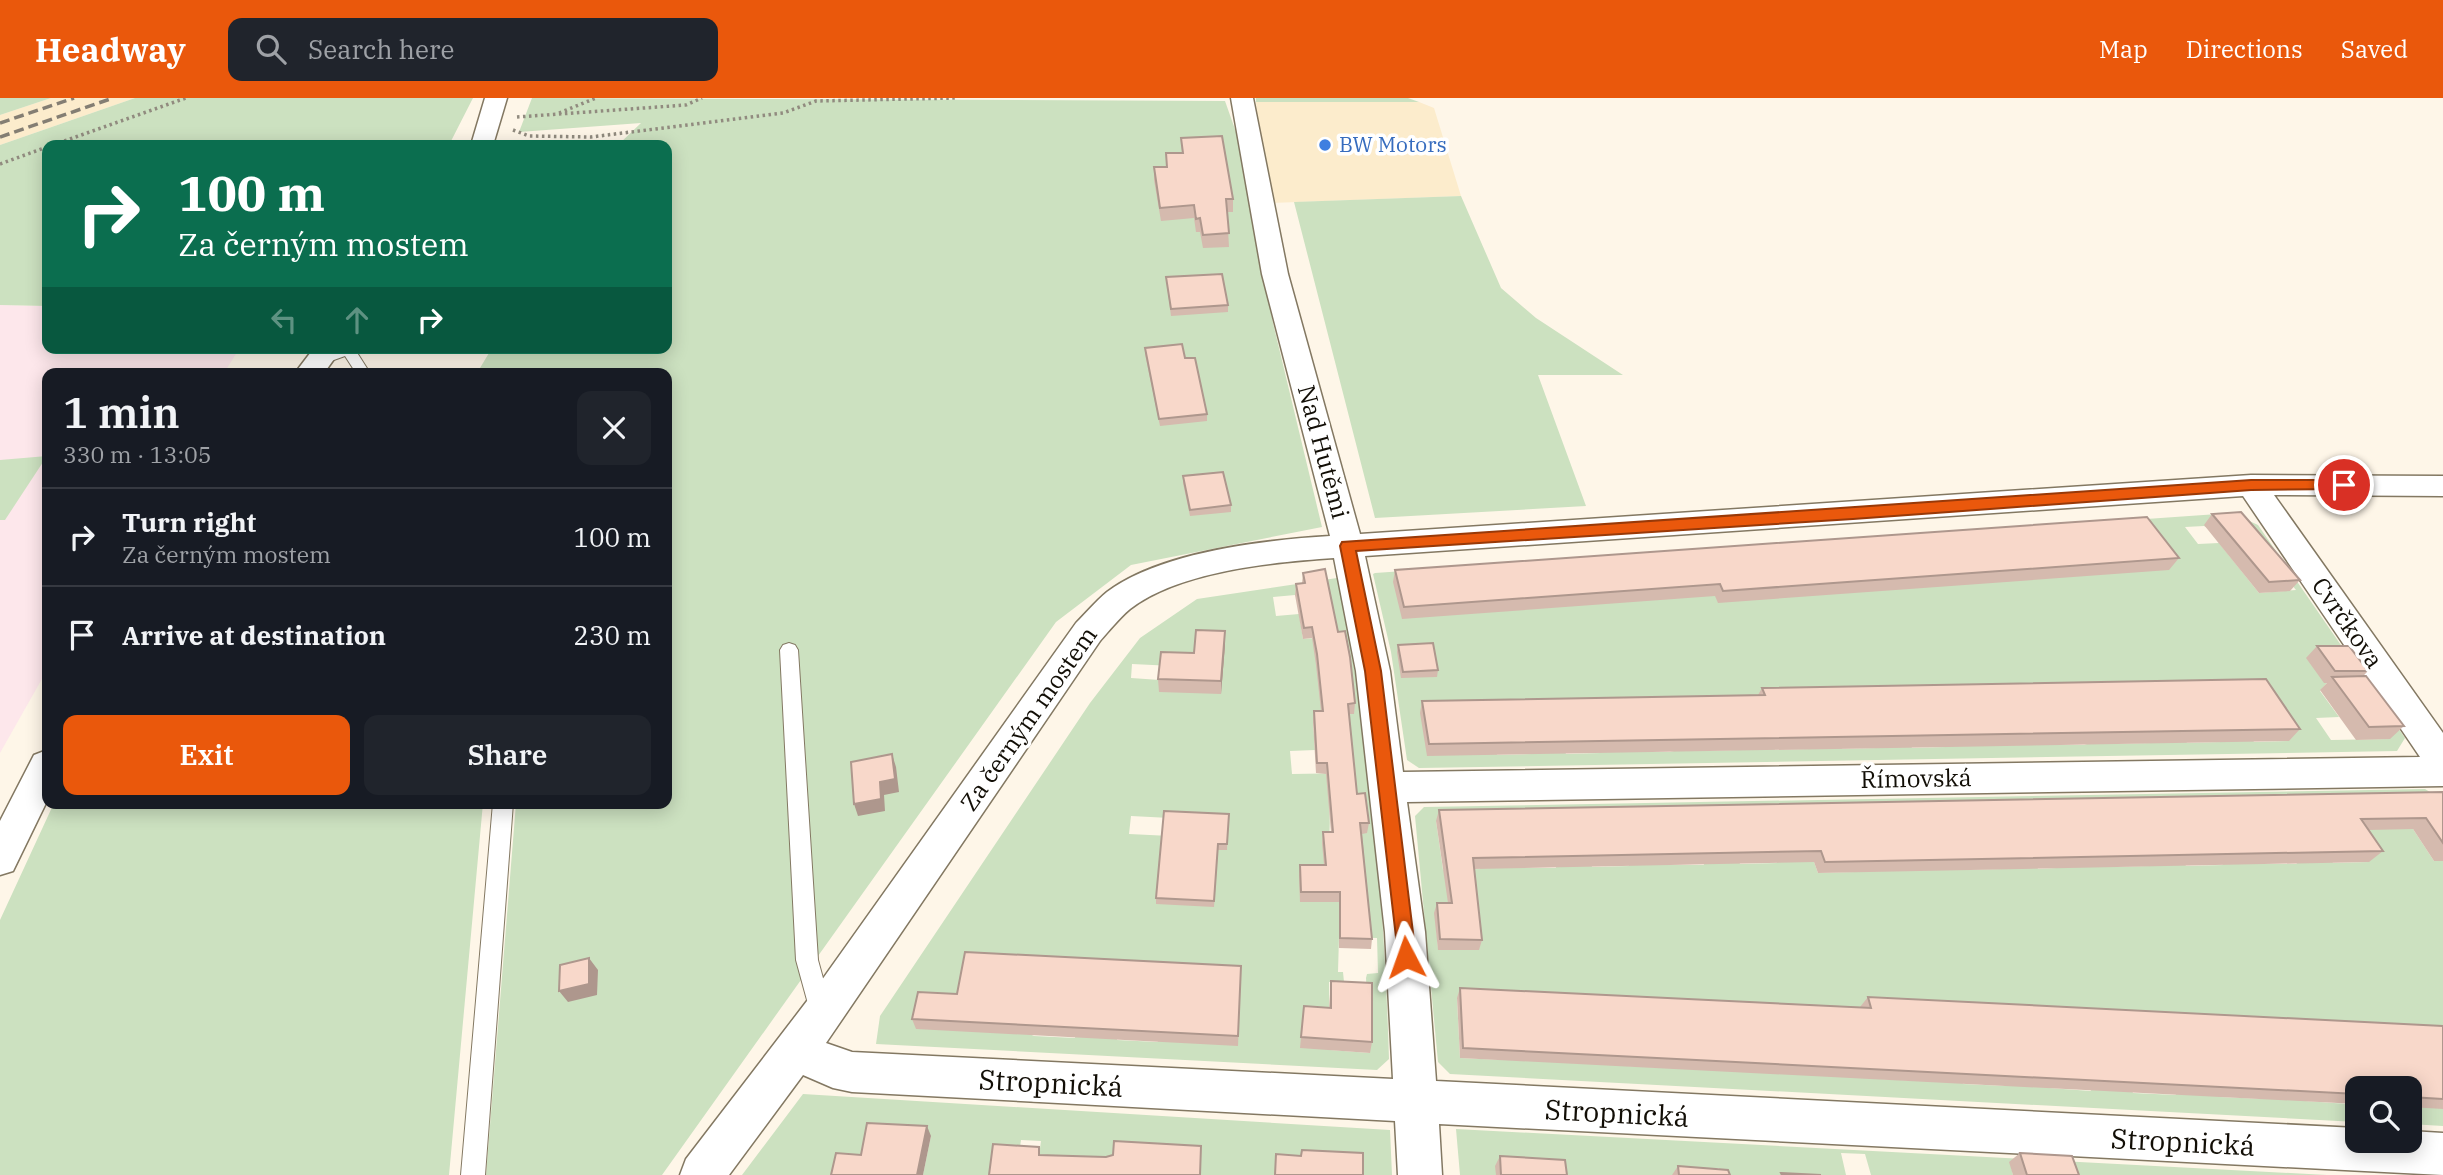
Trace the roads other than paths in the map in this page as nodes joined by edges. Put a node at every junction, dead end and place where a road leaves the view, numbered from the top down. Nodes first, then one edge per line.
1 (1242, 98) edge
2 (494, 108) edge
3 (484, 140) edge
4 (331, 356) edge
5 (354, 368) edge
6 (2251, 485) junction
7 (2443, 486) edge
8 (1348, 546) junction
9 (789, 650) dead end
10 (2443, 761) edge
11 (2443, 771) edge
12 (42, 775) edge
13 (1388, 787) junction
14 (503, 809) edge
15 (0, 859) edge
16 (822, 1015) junction
17 (796, 1051) junction
18 (1413, 1102) junction
19 (2443, 1155) edge
20 (473, 1175) edge
21 (702, 1175) edge
22 (1420, 1175) edge

1 - 8 street, Nad Hutěmi
2 - 3 street
4 - 5 lane
6 - 7 street, Za černým mostem
6 - 8 street, Za černým mostem
6 - 10 street, Cvrčkova
8 - 13 street, Nad Hutěmi
8 - 16 street, Za černým mostem
9 - 16 lane
11 - 13 street, Římovská
12 - 15 street
13 - 18 street, Nad Hutěmi
14 - 20 lane
16 - 17 street, Za černým mostem
17 - 18 street, Stropnická
17 - 21 street, Za černým mostem
18 - 19 street, Stropnická
18 - 22 street, Nad Hutěmi

